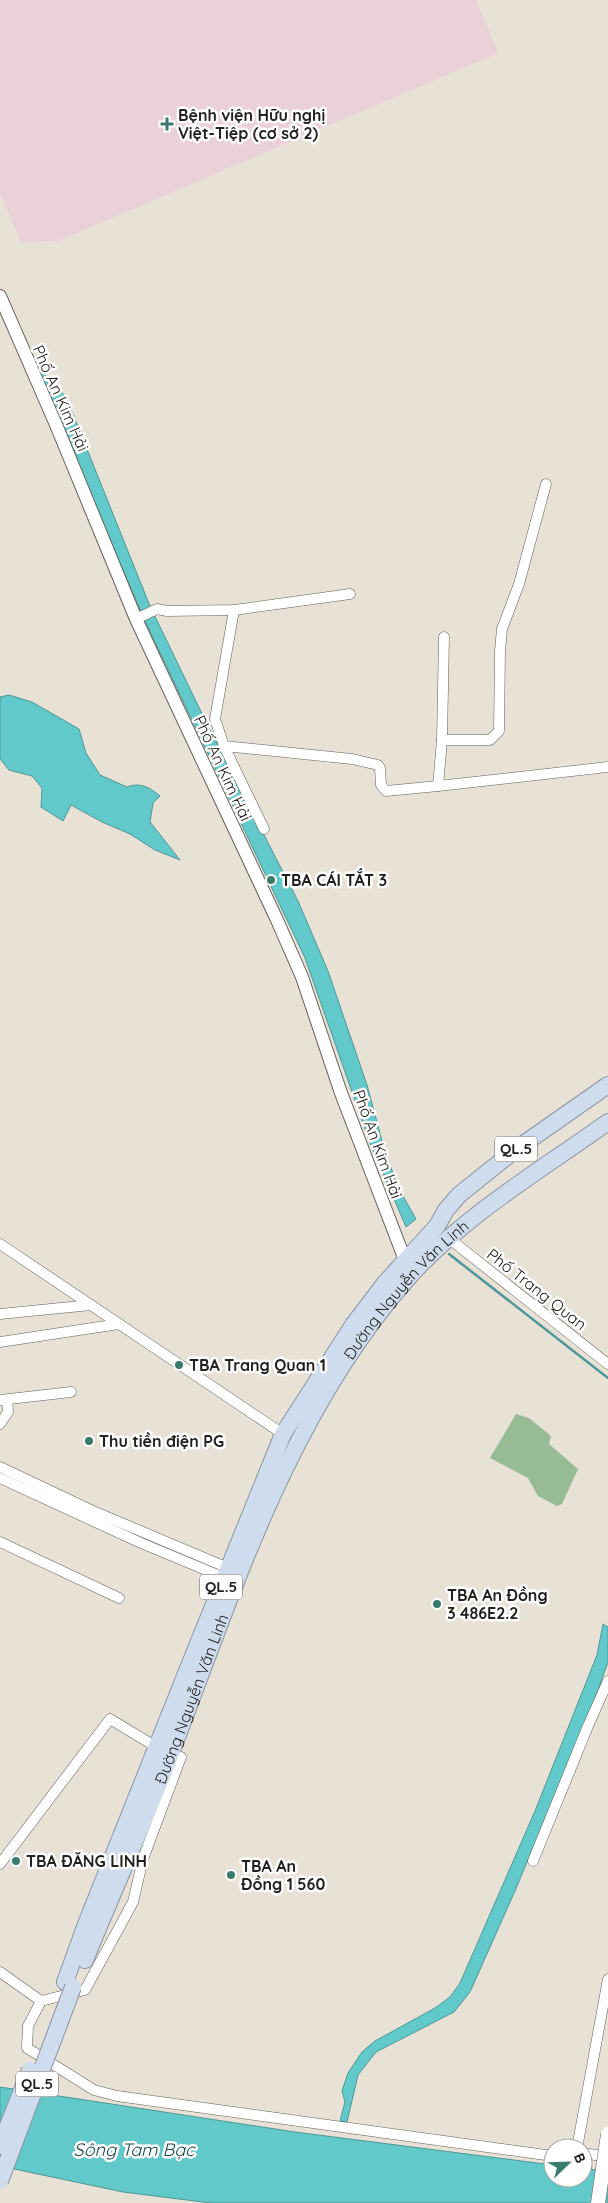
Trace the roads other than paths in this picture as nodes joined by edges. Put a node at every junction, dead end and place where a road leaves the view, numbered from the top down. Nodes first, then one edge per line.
1 (0, 296) edge
2 (546, 484) dead end
3 (350, 594) dead end
4 (234, 610) junction
5 (138, 618) junction
6 (444, 637) dead end
7 (442, 740) junction
8 (224, 746) junction
9 (608, 767) edge
10 (438, 786) junction
11 (264, 829) dead end
12 (608, 1085) edge
13 (608, 1096) edge
14 (608, 1111) edge
15 (608, 1122) edge
16 (477, 1199) junction
17 (442, 1232) junction
18 (0, 1244) edge
19 (405, 1260) junction
20 (91, 1305) junction
21 (0, 1314) edge
22 (119, 1324) junction
23 (0, 1342) edge
24 (608, 1364) edge
25 (71, 1392) dead end
26 (3, 1400) edge
27 (0, 1424) edge
28 (283, 1434) junction
29 (0, 1467) edge
30 (0, 1478) edge
31 (0, 1542) edge
32 (232, 1575) junction
33 (119, 1598) dead end
34 (608, 1681) edge
35 (158, 1748) junction
36 (181, 1757) dead end
37 (533, 1861) dead end
38 (0, 1864) edge
39 (0, 1972) edge
40 (608, 1979) edge
41 (69, 1984) junction
42 (41, 2001) junction
43 (608, 2134) edge
44 (579, 2138) edge
45 (0, 2146) edge
46 (543, 2155) edge
47 (593, 2155) edge
48 (608, 2157) edge
49 (0, 2181) edge
50 (598, 2203) edge

1 - 5 street, Phố An Kim Hải
2 - 7 street
3 - 4 street
4 - 5 street
4 - 8 street
5 - 19 street, Phố An Kim Hải
6 - 7 street
7 - 10 street
8 - 10 street
8 - 11 street
9 - 10 street
12 - 17 highway, Đường Nguyễn Văn Linh / QL.5
13 - 16 highway
14 - 16 highway
15 - 17 highway, Đường Nguyễn Văn Linh / QL.5
16 - 17 highway
17 - 19 highway, Đường Nguyễn Văn Linh / QL.5
17 - 24 street, Phố Trang Quan
17 - 32 highway, Đường Nguyễn Văn Linh / QL.5
18 - 20 street
19 - 28 highway, Đường Nguyễn Văn Linh / QL.5
20 - 21 street
20 - 22 street
22 - 23 street
22 - 28 street
25 - 26 street
26 - 27 street
28 - 32 highway, Đường Nguyễn Văn Linh / QL.5
29 - 32 street
30 - 32 street
31 - 33 street
32 - 35 highway, Đường Nguyễn Văn Linh / QL.5
32 - 41 highway, Đường Nguyễn Văn Linh / QL.5
34 - 37 street
35 - 38 street
35 - 41 highway, Đường Nguyễn Văn Linh / QL.5
36 - 42 street
39 - 42 street
40 - 44 street
41 - 45 highway, Đường Nguyễn Văn Linh / QL.5, bridge
41 - 49 highway, Đường Nguyễn Văn Linh / QL.5, bridge
42 - 46 street
43 - 50 main road, bridge
47 - 48 street

